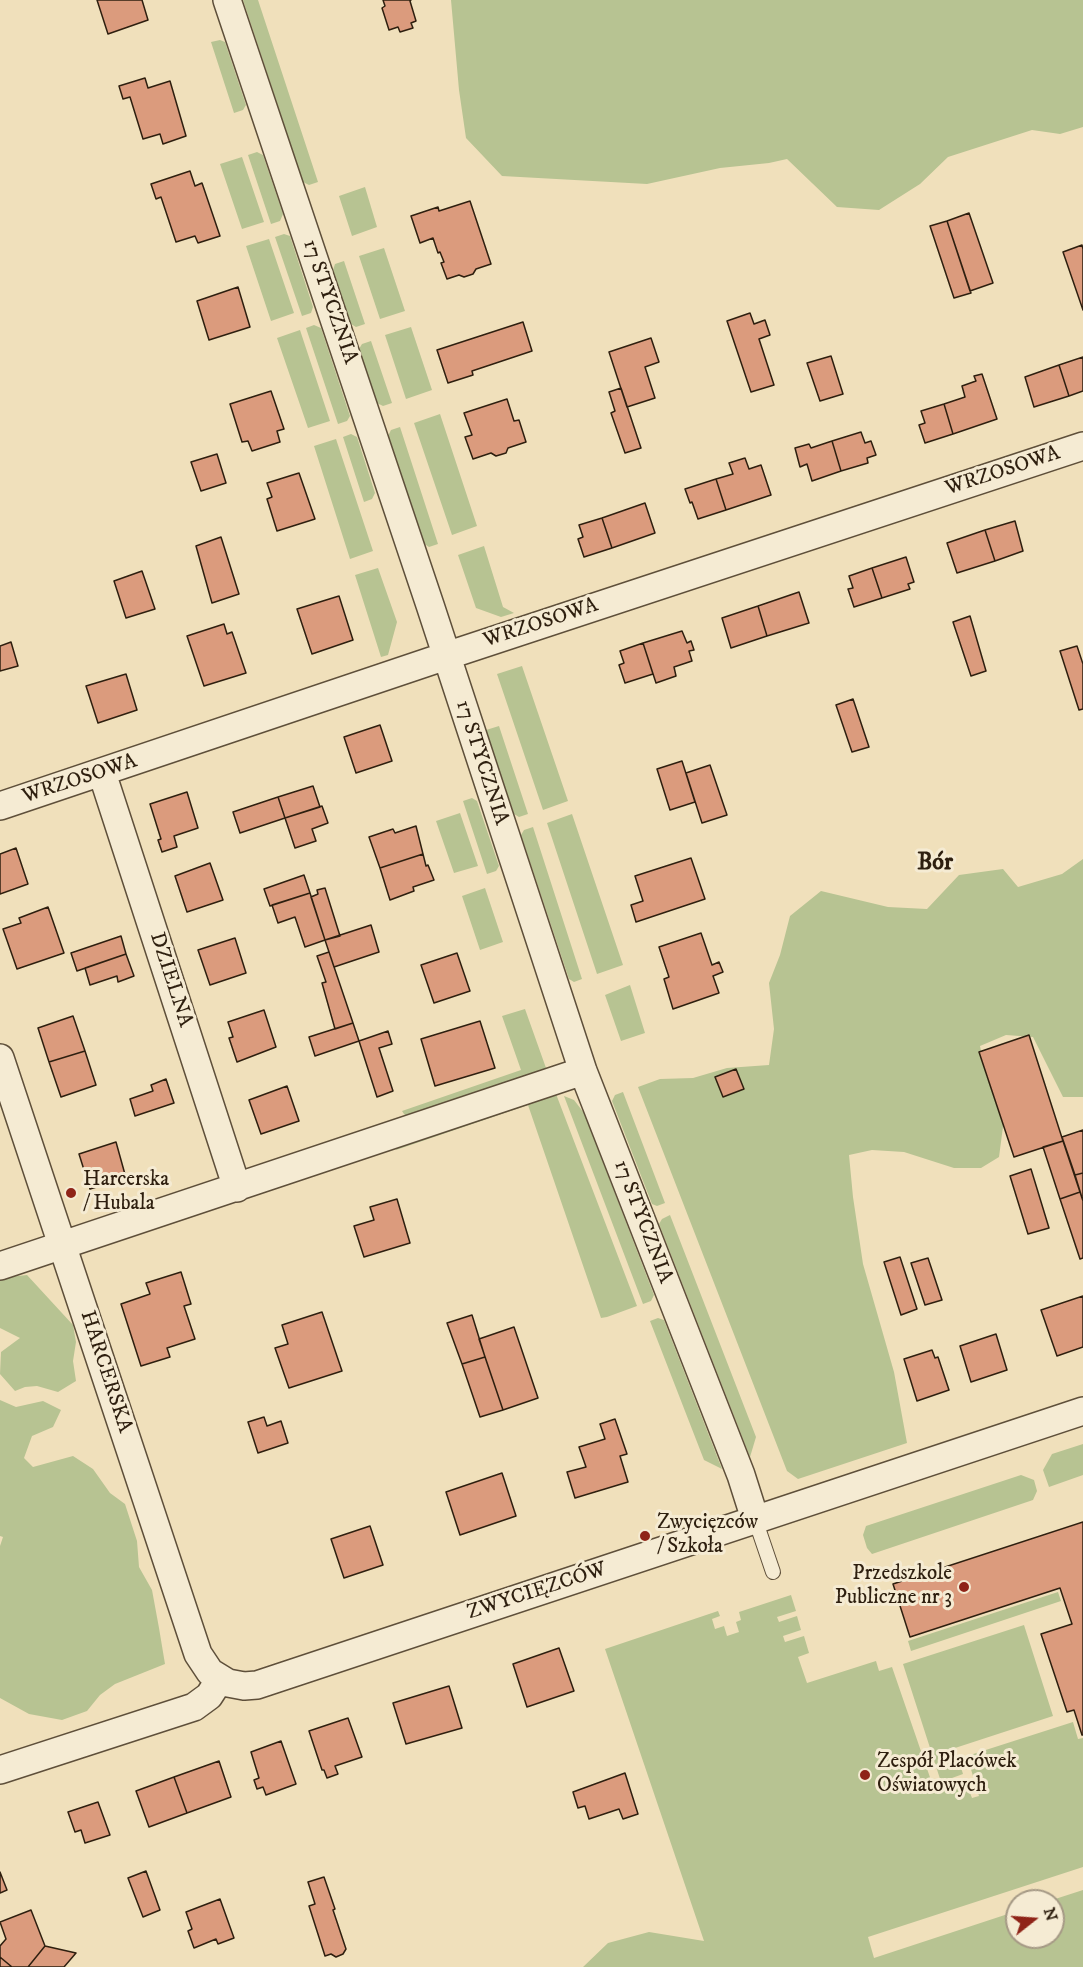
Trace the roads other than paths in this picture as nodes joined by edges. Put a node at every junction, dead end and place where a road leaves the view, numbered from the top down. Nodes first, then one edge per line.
1 (227, 0) edge
2 (1083, 446) edge
3 (446, 656) junction
4 (102, 773) junction
5 (0, 806) edge
6 (0, 1058) edge
7 (583, 1071) junction
8 (237, 1188) junction
9 (63, 1245) junction
10 (0, 1266) edge
11 (1083, 1411) edge
12 (755, 1519) junction
13 (773, 1572) dead end
14 (220, 1679) junction
15 (0, 1770) edge

1 - 3 street, 17 STYCZNIA
2 - 3 street, WRZOSOWA
3 - 4 street, WRZOSOWA
3 - 7 street, 17 STYCZNIA
4 - 5 street, WRZOSOWA
4 - 8 street, DZIELNA
6 - 9 street, HARCERSKA
7 - 8 street
7 - 12 street, 17 STYCZNIA
8 - 9 street
9 - 10 street
9 - 14 street, HARCERSKA
11 - 12 street, ZWYCIĘZCÓW
12 - 13 lane
12 - 14 street, ZWYCIĘZCÓW
14 - 15 street

